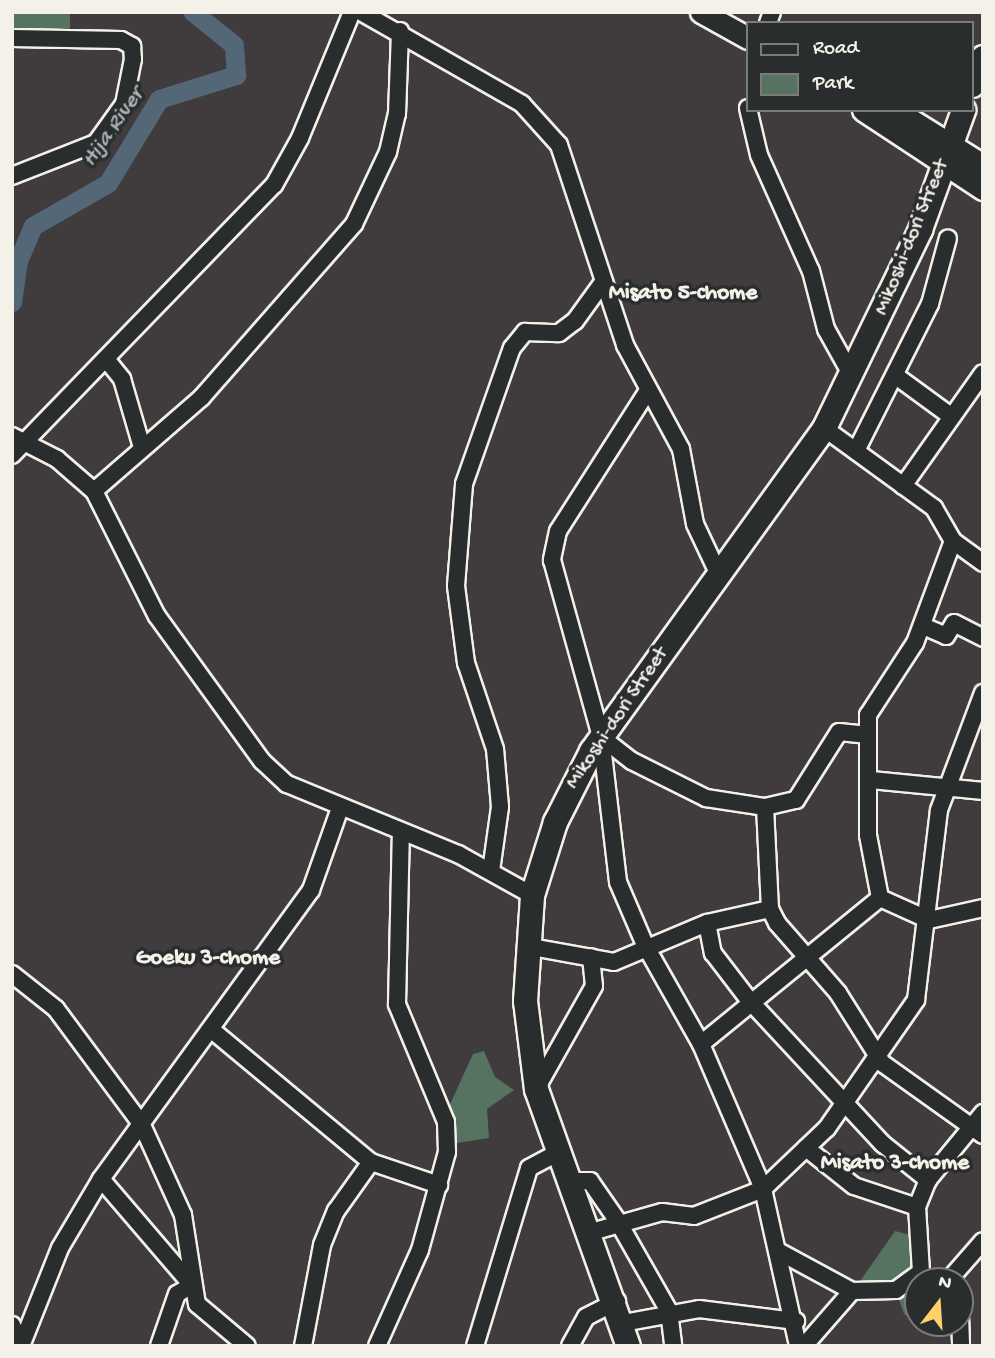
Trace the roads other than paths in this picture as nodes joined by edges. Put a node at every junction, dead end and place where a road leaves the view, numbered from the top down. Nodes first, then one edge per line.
1 (352, 12) edge
2 (361, 12) edge
3 (701, 12) edge
4 (730, 12) edge
5 (746, 21) edge
6 (400, 31) junction
7 (746, 37) edge
8 (12, 38) edge
9 (983, 57) edge
10 (974, 80) edge
11 (749, 112) edge
12 (867, 112) edge
13 (897, 112) edge
14 (962, 112) edge
15 (946, 154) junction
16 (983, 165) edge
17 (12, 176) edge
18 (983, 189) edge
19 (948, 239) dead end
20 (604, 281) junction
21 (106, 359) junction
22 (983, 373) edge
23 (852, 376) junction
24 (896, 376) junction
25 (647, 392) junction
26 (952, 417) junction
27 (824, 428) junction
28 (19, 439) edge
29 (141, 444) junction
30 (856, 451) junction
31 (12, 455) edge
32 (903, 486) junction
33 (94, 491) junction
34 (953, 541) junction
35 (983, 564) edge
36 (719, 575) junction
37 (923, 626) junction
38 (983, 638) edge
39 (983, 693) edge
40 (866, 736) junction
41 (601, 737) junction
42 (870, 780) junction
43 (947, 783) junction
44 (983, 791) edge
45 (765, 807) junction
46 (340, 808) junction
47 (401, 833) junction
48 (491, 871) junction
49 (531, 895) junction
50 (880, 898) junction
51 (983, 908) edge
52 (770, 909) junction
53 (929, 920) junction
54 (707, 923) junction
55 (645, 945) junction
56 (526, 946) junction
57 (804, 956) junction
58 (591, 957) junction
59 (12, 974) edge
60 (749, 1000) junction
61 (213, 1031) junction
62 (701, 1044) junction
63 (876, 1058) junction
64 (536, 1090) junction
65 (845, 1102) junction
66 (983, 1113) edge
67 (142, 1125) junction
68 (979, 1132) edge
69 (806, 1148) junction
70 (555, 1154) junction
71 (371, 1162) junction
72 (101, 1179) junction
73 (928, 1180) junction
74 (566, 1181) junction
75 (439, 1185) junction
76 (763, 1189) junction
77 (917, 1207) junction
78 (617, 1220) junction
79 (588, 1233) junction
80 (983, 1241) edge
81 (778, 1251) junction
82 (925, 1267) edge
83 (960, 1267) edge
84 (192, 1285) junction
85 (904, 1286) edge
86 (852, 1291) junction
87 (617, 1301) junction
88 (669, 1311) junction
89 (796, 1321) junction
90 (12, 1325) edge
91 (626, 1335) edge
92 (21, 1346) edge
93 (159, 1346) edge
94 (247, 1346) edge
95 (303, 1346) edge
96 (377, 1346) edge
97 (475, 1346) edge
98 (570, 1346) edge
99 (673, 1346) edge
100 (798, 1346) edge
101 (803, 1346) edge

1 - 21 street
2 - 6 street
3 - 7 main road
4 - 5 main road
6 - 20 street
6 - 29 street
8 - 17 street
9 - 10 highway
11 - 23 street
12 - 15 main road
13 - 15 main road
14 - 15 highway, Mikoshi-dori Street
15 - 16 main road
15 - 18 main road
15 - 23 highway, Mikoshi-dori Street
19 - 24 street
20 - 25 street
20 - 48 street
21 - 28 street
21 - 29 street
22 - 26 street
23 - 27 highway, Mikoshi-dori Street
24 - 26 street
24 - 30 street
25 - 36 street
25 - 41 street
26 - 32 street
27 - 30 street
27 - 36 highway, Mikoshi-dori Street
28 - 31 street
28 - 33 street
29 - 33 street
30 - 32 street
32 - 34 street
33 - 46 street
34 - 35 street
34 - 37 street
36 - 41 highway, Mikoshi-dori Street
37 - 38 street
37 - 40 street
39 - 43 street
40 - 42 street
40 - 45 street
41 - 45 street
41 - 49 highway, Mikoshi-dori Street
41 - 55 street
42 - 43 street
42 - 50 street
43 - 44 street
43 - 53 street
45 - 52 street
46 - 47 street
46 - 61 street
47 - 48 street
47 - 75 street
48 - 49 street
49 - 56 highway, Mikoshi-dori Street
50 - 53 street
50 - 57 street
51 - 53 street
52 - 54 street
52 - 57 street
53 - 63 street
54 - 55 street
54 - 60 street
55 - 58 street
55 - 62 street
56 - 58 street
56 - 64 highway, Mikoshi-dori Street
57 - 60 street
57 - 63 street
58 - 64 street
59 - 67 street
60 - 62 street
60 - 65 street
61 - 67 street
61 - 71 street
62 - 76 street
63 - 65 street
63 - 68 street
64 - 70 highway, Mikoshi-dori Street
65 - 69 street
65 - 73 street
66 - 68 street
67 - 72 street
67 - 84 street
68 - 73 street
69 - 76 street
69 - 77 street
70 - 74 highway, Mikoshi-dori Street
70 - 97 street
71 - 75 street
71 - 95 street
72 - 84 street
72 - 92 street
73 - 77 street
74 - 78 street
74 - 79 highway, Mikoshi-dori Street
75 - 96 street
76 - 78 street
76 - 81 street
77 - 82 street
78 - 79 street
78 - 88 street
79 - 87 highway, Mikoshi-dori Street
80 - 83 street
81 - 86 street
81 - 89 street
84 - 93 street
84 - 94 street
85 - 86 street
86 - 101 street
87 - 91 highway, Mikoshi-dori Street
87 - 98 street
88 - 89 street
88 - 91 street
88 - 99 street
89 - 100 street
90 - 92 street

